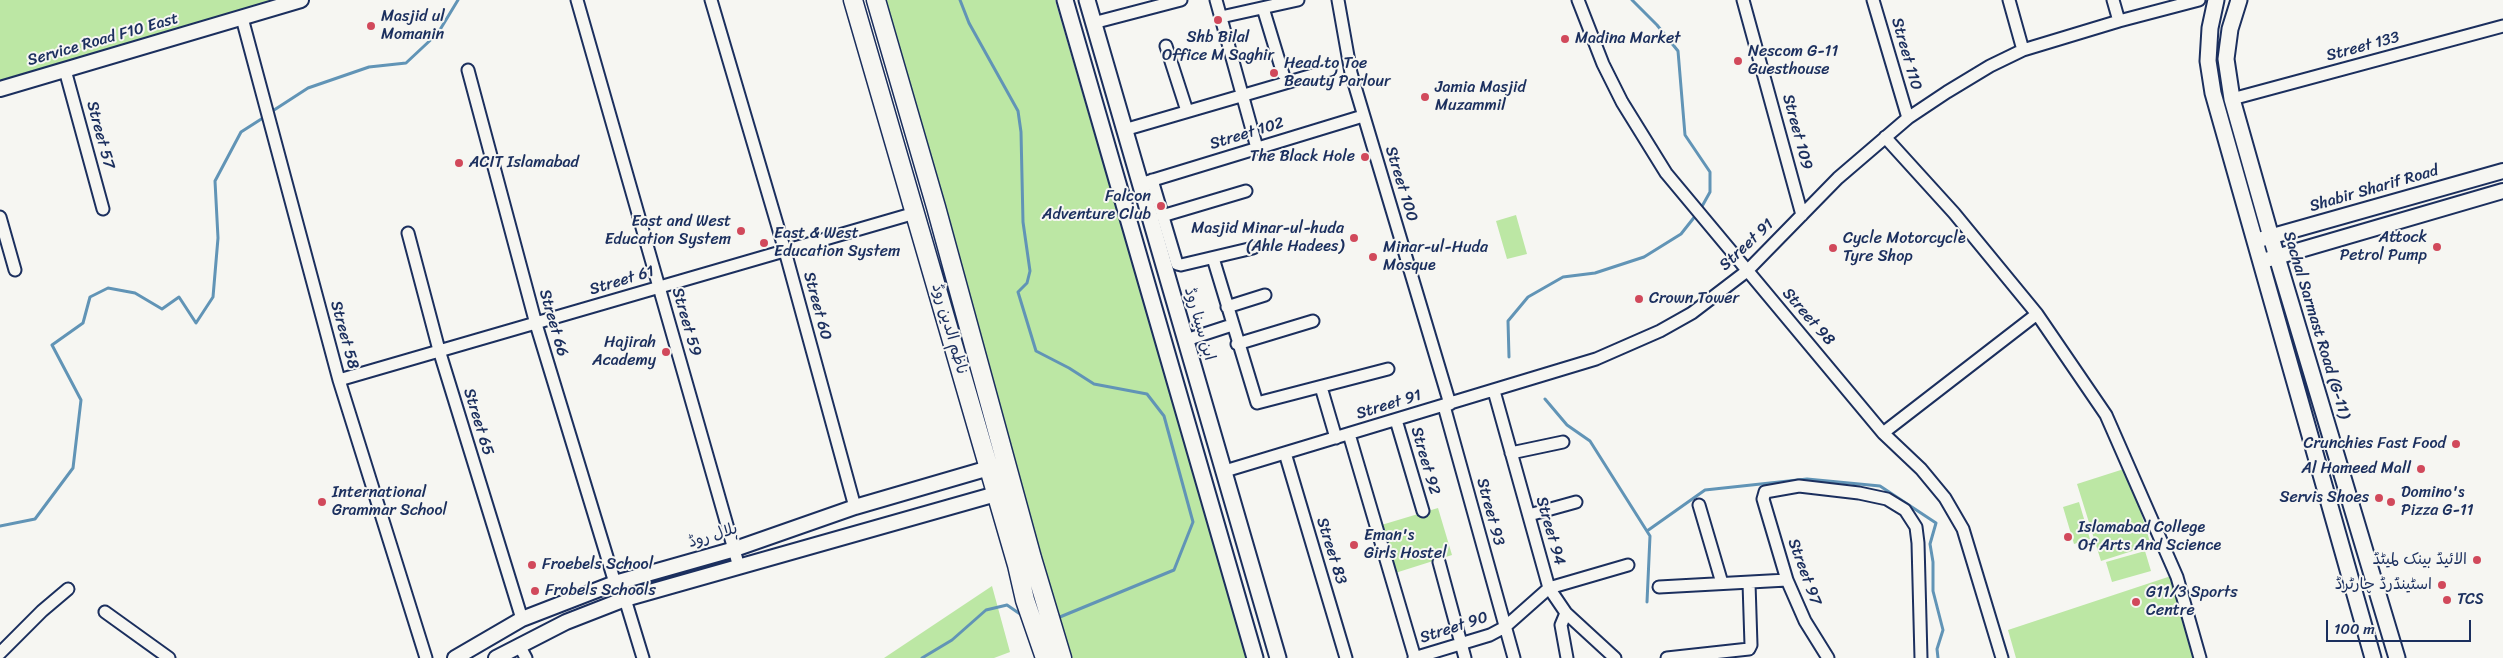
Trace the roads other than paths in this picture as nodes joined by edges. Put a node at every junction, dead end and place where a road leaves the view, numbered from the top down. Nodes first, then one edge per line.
1 (301, 0) edge
2 (577, 0) edge
3 (711, 0) edge
4 (853, 0) edge
5 (876, 0) edge
6 (1064, 0) edge
7 (1087, 0) edge
8 (1181, 0) edge
9 (1216, 0) edge
10 (1298, 0) edge
11 (1338, 0) edge
12 (1578, 0) edge
13 (1744, 0) edge
14 (1873, 0) edge
15 (2009, 0) edge
16 (2113, 0) edge
17 (2199, 0) edge
18 (2216, 0) edge
19 (2239, 0) edge
20 (1149, 4) edge
21 (262, 6) edge
22 (1262, 8) junction
23 (1221, 17) junction
24 (242, 18) junction
25 (2119, 21) junction
26 (1094, 23) junction
27 (2503, 26) edge
28 (1166, 46) dead end
29 (2023, 50) junction
30 (66, 70) junction
31 (468, 70) dead end
32 (1330, 70) dead end
33 (1283, 74) dead end
34 (0, 89) edge
35 (1242, 95) junction
36 (2232, 99) junction
37 (1187, 111) junction
38 (1364, 116) junction
39 (1908, 118) junction
40 (1124, 130) junction
41 (1885, 137) junction
42 (1257, 148) junction
43 (2503, 171) edge
44 (1146, 182) junction
45 (2447, 187) junction
46 (1246, 191) dead end
47 (2503, 192) edge
48 (2452, 204) junction
49 (104, 209) dead end
50 (2366, 210) junction
51 (915, 213) junction
52 (1802, 215) junction
53 (1162, 216) junction
54 (0, 217) edge
55 (2372, 229) junction
56 (408, 233) dead end
57 (2271, 237) junction
58 (2255, 241) junction
59 (1253, 248) dead end
60 (785, 250) junction
61 (2278, 256) junction
62 (1213, 258) junction
63 (2261, 261) junction
64 (15, 270) dead end
65 (1746, 271) junction
66 (659, 286) junction
67 (1265, 295) dead end
68 (1227, 307) junction
69 (2037, 314) junction
70 (1313, 320) dead end
71 (536, 324) junction
72 (967, 324) junction
73 (1232, 325) junction
74 (948, 329) junction
75 (1186, 340) junction
76 (1238, 344) junction
77 (439, 350) junction
78 (1388, 369) dead end
79 (339, 380) junction
80 (1321, 387) junction
81 (1494, 390) junction
82 (1447, 405) junction
83 (1396, 420) junction
84 (1883, 433) junction
85 (1349, 434) junction
86 (1336, 438) junction
87 (1563, 442) dead end
88 (1284, 453) junction
89 (1512, 453) junction
90 (989, 468) junction
91 (1224, 469) junction
92 (1201, 473) junction
93 (996, 494) junction
94 (1576, 502) dead end
95 (1699, 505) dead end
96 (855, 507) junction
97 (1423, 511) dead end
98 (1529, 515) junction
99 (735, 549) junction
100 (1025, 561) junction
101 (1439, 562) dead end
102 (1628, 565) dead end
103 (739, 567) junction
104 (1787, 580) junction
105 (1748, 582) junction
106 (615, 583) junction
107 (1722, 583) junction
108 (1659, 587) dead end
109 (1549, 588) junction
110 (68, 589) dead end
111 (625, 599) junction
112 (105, 612) dead end
113 (1566, 613) junction
114 (522, 619) junction
115 (1505, 627) junction
116 (1461, 644) junction
117 (514, 651) edge
118 (0, 653) edge
119 (1052, 653) edge
120 (169, 658) edge
121 (426, 658) edge
122 (455, 658) edge
123 (496, 658) edge
124 (526, 658) edge
125 (643, 658) edge
126 (1255, 658) edge
127 (1278, 658) edge
128 (1346, 658) edge
129 (1415, 658) edge
130 (1466, 658) edge
131 (1514, 658) edge
132 (1566, 658) edge
133 (1615, 658) edge
134 (1667, 658) edge
135 (1828, 658) edge
136 (1921, 658) edge
137 (2002, 658) edge
138 (2200, 658) edge
139 (2372, 658) edge
140 (2397, 658) edge

1 - 21 street, Service Road F10 East
2 - 66 street, Street 59
3 - 60 street, Street 60
4 - 51 main road, ناظم الدین روڈ
5 - 72 main road, ناظم الدین روڈ
6 - 92 main road
7 - 26 main road, ابن سینا روڈ
8 - 20 street
9 - 23 street
10 - 22 street
11 - 38 street, Street 100
12 - 65 street, Street 98
13 - 52 street, Street 109
14 - 39 street, Street 110
15 - 29 street
16 - 25 street
17 - 25 street, Street 91
18 - 58 main road, Sachal Sarmast Road (G-11)
19 - 36 main road, Sachal Sarmast Road (G-11)
20 - 26 street
21 - 24 street, Service Road F10 East
22 - 23 street
22 - 33 street
23 - 35 street
24 - 30 street, Service Road F10 East
24 - 79 street, Street 58
25 - 29 street, Street 91
26 - 40 main road, ابن سینا روڈ
27 - 36 street, Street 133
28 - 37 street
29 - 39 street, Street 91
30 - 34 street, Service Road F10 East
30 - 49 street, Street 57
31 - 71 street, Street 66
32 - 35 street
35 - 37 street
35 - 42 street
36 - 57 main road, Sachal Sarmast Road (G-11)
37 - 40 street
38 - 42 street, Street 102
38 - 82 street, Street 100
39 - 41 street, Street 91
40 - 44 main road, ابن سینا روڈ
41 - 52 street, Street 91
41 - 69 street
42 - 44 street, Street 102
43 - 45 street, Shabir Sharif Road
44 - 53 street
44 - 75 main road, ابن سینا روڈ
45 - 48 street
45 - 50 street, Shabir Sharif Road
46 - 53 street
47 - 48 street
48 - 55 street
50 - 55 street
50 - 57 street, Shabir Sharif Road
51 - 60 street, Street 61
51 - 74 main road, ناظم الدین روڈ
52 - 65 street, Street 91
53 - 62 street
54 - 64 street
55 - 61 street
56 - 77 street, Street 65
57 - 58 street, Shabir Sharif Road
57 - 61 main road, Sachal Sarmast Road (G-11)
58 - 63 main road, Sachal Sarmast Road (G-11)
59 - 62 street
60 - 66 street, Street 61
60 - 96 street, Street 60
61 - 63 street
61 - 140 main road, Sachal Sarmast Road (G-11)
62 - 68 street
63 - 139 main road, Sachal Sarmast Road (G-11)
65 - 81 street, Street 91
65 - 84 street, Street 98
66 - 71 street, Street 61
66 - 99 street, Street 59
67 - 68 street
68 - 73 street
69 - 84 street
69 - 138 street
70 - 76 street
71 - 77 street, Street 61
71 - 106 street, Street 66
72 - 74 main road
72 - 100 main road, ناظم الدین روڈ
73 - 75 street
73 - 76 street
74 - 90 main road, ناظم الدین روڈ
75 - 91 main road, ابن سینا روڈ
76 - 80 street
77 - 79 street, Street 61
77 - 114 street, Street 65
78 - 80 street
79 - 121 street, Street 58
80 - 86 street
81 - 82 street, Street 91
81 - 89 street, Street 94
82 - 83 street, Street 91
82 - 115 street, Street 93
83 - 85 street, Street 91
83 - 97 street, Street 92
84 - 137 street, Street 98
85 - 86 street, Street 91
85 - 129 street
86 - 88 street, Street 91
87 - 89 street
88 - 91 street, Street 91
88 - 128 street, Street 83
89 - 98 street, Street 94
90 - 93 main road, ناظم الدین روڈ
90 - 96 street, ہلال روڈ
91 - 92 main road
91 - 127 main road, ابن سینا روڈ
92 - 126 main road
93 - 100 main road, ناظم الدین روڈ
93 - 103 street
94 - 98 street
95 - 107 street
96 - 99 street, ہلال روڈ
98 - 109 street, Street 94
99 - 103 street, Street 59
99 - 106 street, ہلال روڈ
100 - 119 main road, ناظم الدین روڈ
100 - 119 main road, ناظم الدین روڈ
101 - 116 street
102 - 109 street
103 - 111 street
104 - 105 street
104 - 135 street, Street 97
104 - 136 street, Street 97
105 - 107 street
105 - 134 street
106 - 114 street, ہلال روڈ
107 - 108 street
109 - 113 street, Street 94
109 - 115 street, Street 90
110 - 118 street
111 - 117 street
111 - 125 street
112 - 120 street
113 - 132 street
113 - 133 street, Street 94
114 - 122 street, ہلال روڈ
115 - 116 street, Street 90
115 - 131 street, Street 93
116 - 129 street, Street 90
116 - 130 street
117 - 123 street
117 - 124 street

